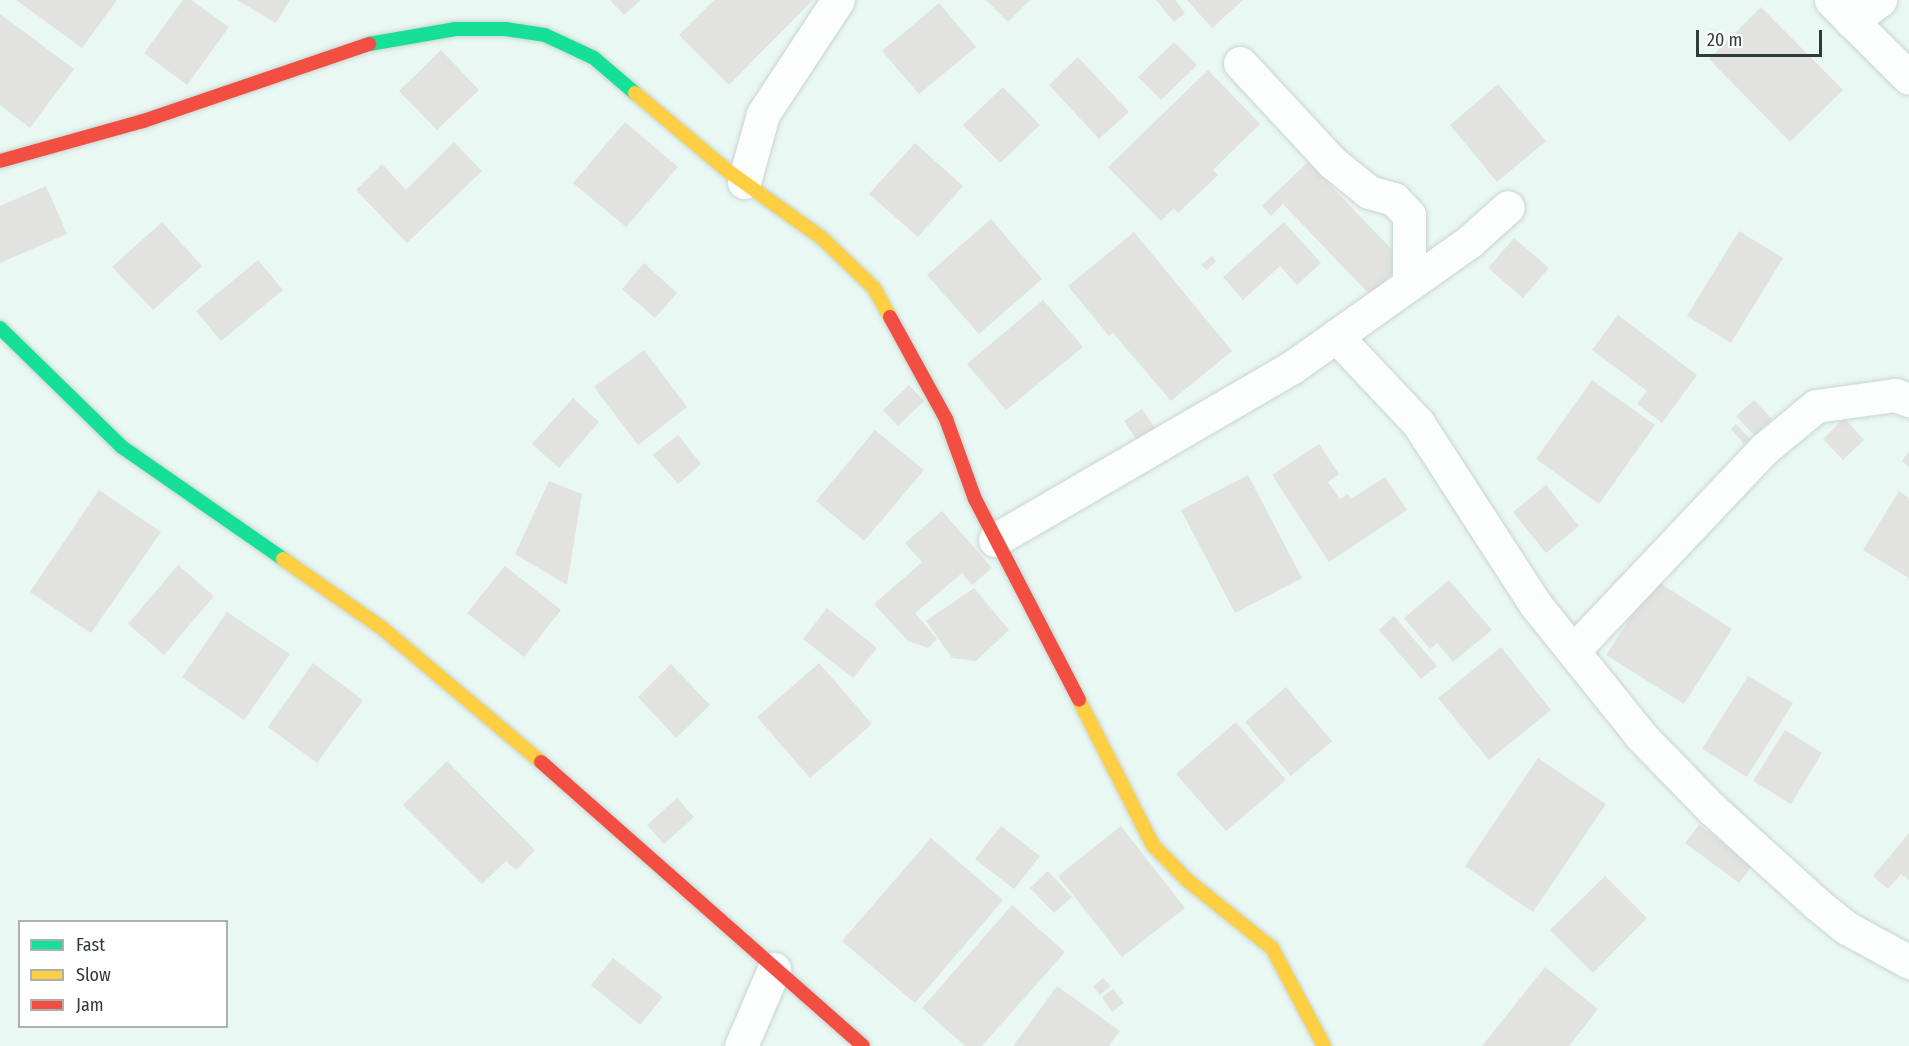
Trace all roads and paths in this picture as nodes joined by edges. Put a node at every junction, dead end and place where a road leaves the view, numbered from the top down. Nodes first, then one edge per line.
1 (838, 0) edge
2 (1880, 0) edge
3 (1841, 11) edge
4 (1240, 63) dead end
5 (1909, 78) edge
6 (0, 161) edge
7 (744, 182) junction
8 (1508, 207) dead end
9 (1410, 240) junction
10 (1441, 261) junction
11 (1409, 284) junction
12 (0, 328) edge
13 (1336, 336) junction
14 (1909, 400) edge
15 (995, 540) junction
16 (1573, 651) junction
17 (1909, 963) edge
18 (774, 969) junction
19 (741, 1046) edge
20 (863, 1046) edge
21 (1324, 1046) edge

1 - 7 street
2 - 3 street
3 - 5 street
4 - 9 street
6 - 7 street
7 - 15 street
8 - 10 street
9 - 10 street
9 - 11 street
10 - 11 street
11 - 13 street
12 - 18 street
13 - 15 street
13 - 16 street
14 - 16 street
15 - 21 street
16 - 17 street
18 - 19 street
18 - 20 street

